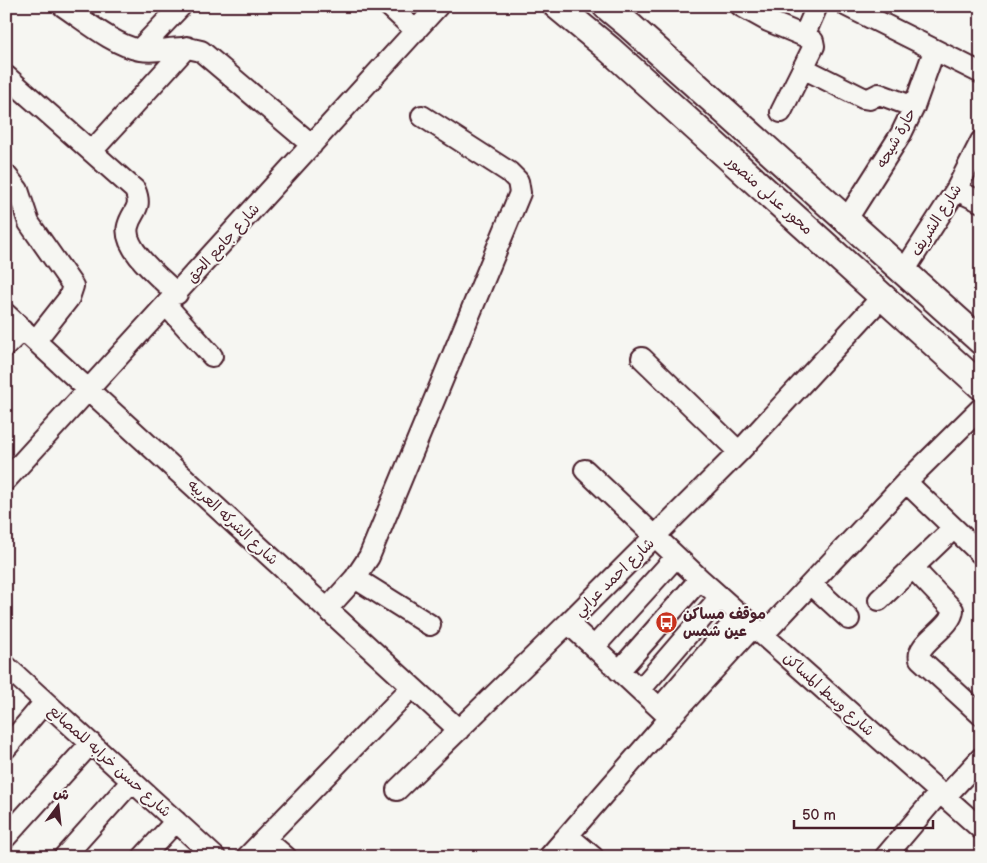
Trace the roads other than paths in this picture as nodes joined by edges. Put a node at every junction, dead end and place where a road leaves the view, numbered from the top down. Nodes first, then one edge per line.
1 (62, 6) edge
2 (181, 6) edge
3 (389, 6) edge
4 (438, 6) edge
5 (557, 6) edge
6 (606, 6) edge
7 (741, 6) edge
8 (816, 6) edge
9 (847, 6) edge
10 (416, 31) junction
11 (804, 36) junction
12 (187, 47) junction
13 (140, 50) junction
14 (934, 52) junction
15 (803, 68) junction
16 (981, 73) edge
17 (6, 76) edge
18 (914, 107) junction
19 (781, 112) dead end
20 (422, 116) dead end
21 (981, 141) edge
22 (312, 145) junction
23 (92, 151) junction
24 (6, 175) edge
25 (956, 190) junction
26 (981, 202) edge
27 (847, 219) junction
28 (904, 271) junction
29 (883, 296) junction
30 (171, 300) junction
31 (6, 314) edge
32 (29, 334) junction
33 (981, 341) edge
34 (6, 346) edge
35 (212, 356) dead end
36 (642, 358) dead end
37 (981, 386) edge
38 (89, 389) junction
39 (981, 408) edge
40 (739, 452) junction
41 (585, 470) dead end
42 (6, 480) edge
43 (906, 482) junction
44 (954, 528) junction
45 (655, 537) junction
46 (981, 554) edge
47 (676, 557) junction
48 (913, 568) junction
49 (355, 578) junction
50 (700, 579) junction
51 (812, 584) junction
52 (720, 597) junction
53 (880, 600) dead end
54 (327, 609) junction
55 (849, 619) dead end
56 (568, 623) junction
57 (430, 624) dead end
58 (752, 625) junction
59 (594, 647) junction
60 (6, 666) edge
61 (620, 671) junction
62 (412, 687) junction
63 (640, 690) junction
64 (45, 702) junction
65 (665, 713) junction
66 (981, 715) edge
67 (459, 730) junction
68 (91, 744) junction
69 (6, 748) edge
70 (981, 758) edge
71 (132, 781) junction
72 (398, 790) dead end
73 (942, 795) junction
74 (176, 821) junction
75 (981, 829) edge
76 (568, 836) junction
77 (6, 837) edge
78 (265, 838) junction
79 (64, 857) edge
80 (143, 857) edge
81 (215, 857) edge
82 (247, 857) edge
83 (286, 857) edge
84 (550, 857) edge
85 (593, 857) edge
86 (885, 857) edge

1 - 13 street
2 - 13 street
3 - 10 street
4 - 10 street, شارع جامع الحق
5 - 29 main road, محور عدلى منصور
6 - 27 main road
7 - 11 street
8 - 11 street
9 - 14 street
10 - 22 street, شارع جامع الحق
11 - 15 street
12 - 13 street
12 - 22 street
12 - 23 street
14 - 16 street
14 - 18 street, حارة شيحه
15 - 18 street
15 - 19 street
17 - 23 street
18 - 27 street, حارة شيحه
20 - 49 street
21 - 25 street, شارع الشريف
22 - 30 street, شارع جامع الحق
23 - 30 street
24 - 32 street
25 - 26 street
25 - 28 street, شارع الشريف
27 - 28 main road
28 - 33 main road
29 - 37 main road, محور عدلى منصور
29 - 40 street, شارع احمد عرابي
30 - 35 street
30 - 38 street, شارع جامع الحق
31 - 32 street, شارع الشركه العربيه
32 - 34 street
32 - 38 street, شارع الشركه العربيه
36 - 40 street
38 - 42 street, شارع جامع الحق
38 - 54 street, شارع الشركه العربيه
39 - 43 street
40 - 45 street, شارع احمد عرابي
41 - 45 street, شارع وسط المساكن
43 - 44 street
43 - 51 street
44 - 46 street
44 - 48 street
45 - 47 street, شارع وسط المساكن
45 - 56 street, شارع احمد عرابي
47 - 50 street, شارع وسط المساكن
47 - 59 street
48 - 53 street
48 - 66 street
49 - 54 street
49 - 57 street
50 - 52 street, شارع وسط المساكن
50 - 61 street
51 - 55 street
51 - 58 street
52 - 58 street, شارع وسط المساكن
52 - 63 street
54 - 62 street, شارع الشركه العربيه
56 - 59 street, شارع احمد عرابي
56 - 67 street
58 - 65 street
58 - 73 street, شارع وسط المساكن
59 - 61 street, شارع احمد عرابي
60 - 64 street, شارع حسن خرابه للمصانع
61 - 63 street, شارع احمد عرابي
62 - 67 street, شارع الشركه العربيه
62 - 78 street
63 - 65 street, شارع احمد عرابي
64 - 68 street, شارع حسن خرابه للمصانع
64 - 69 street
65 - 76 street
67 - 72 street
68 - 71 street, شارع حسن خرابه للمصانع
68 - 77 street
70 - 73 street
71 - 74 street, شارع حسن خرابه للمصانع
71 - 79 street
73 - 75 street, شارع وسط المساكن
73 - 86 street
74 - 80 street
74 - 81 street, شارع حسن خرابه للمصانع
76 - 84 street
76 - 85 street
78 - 82 street
78 - 83 street

